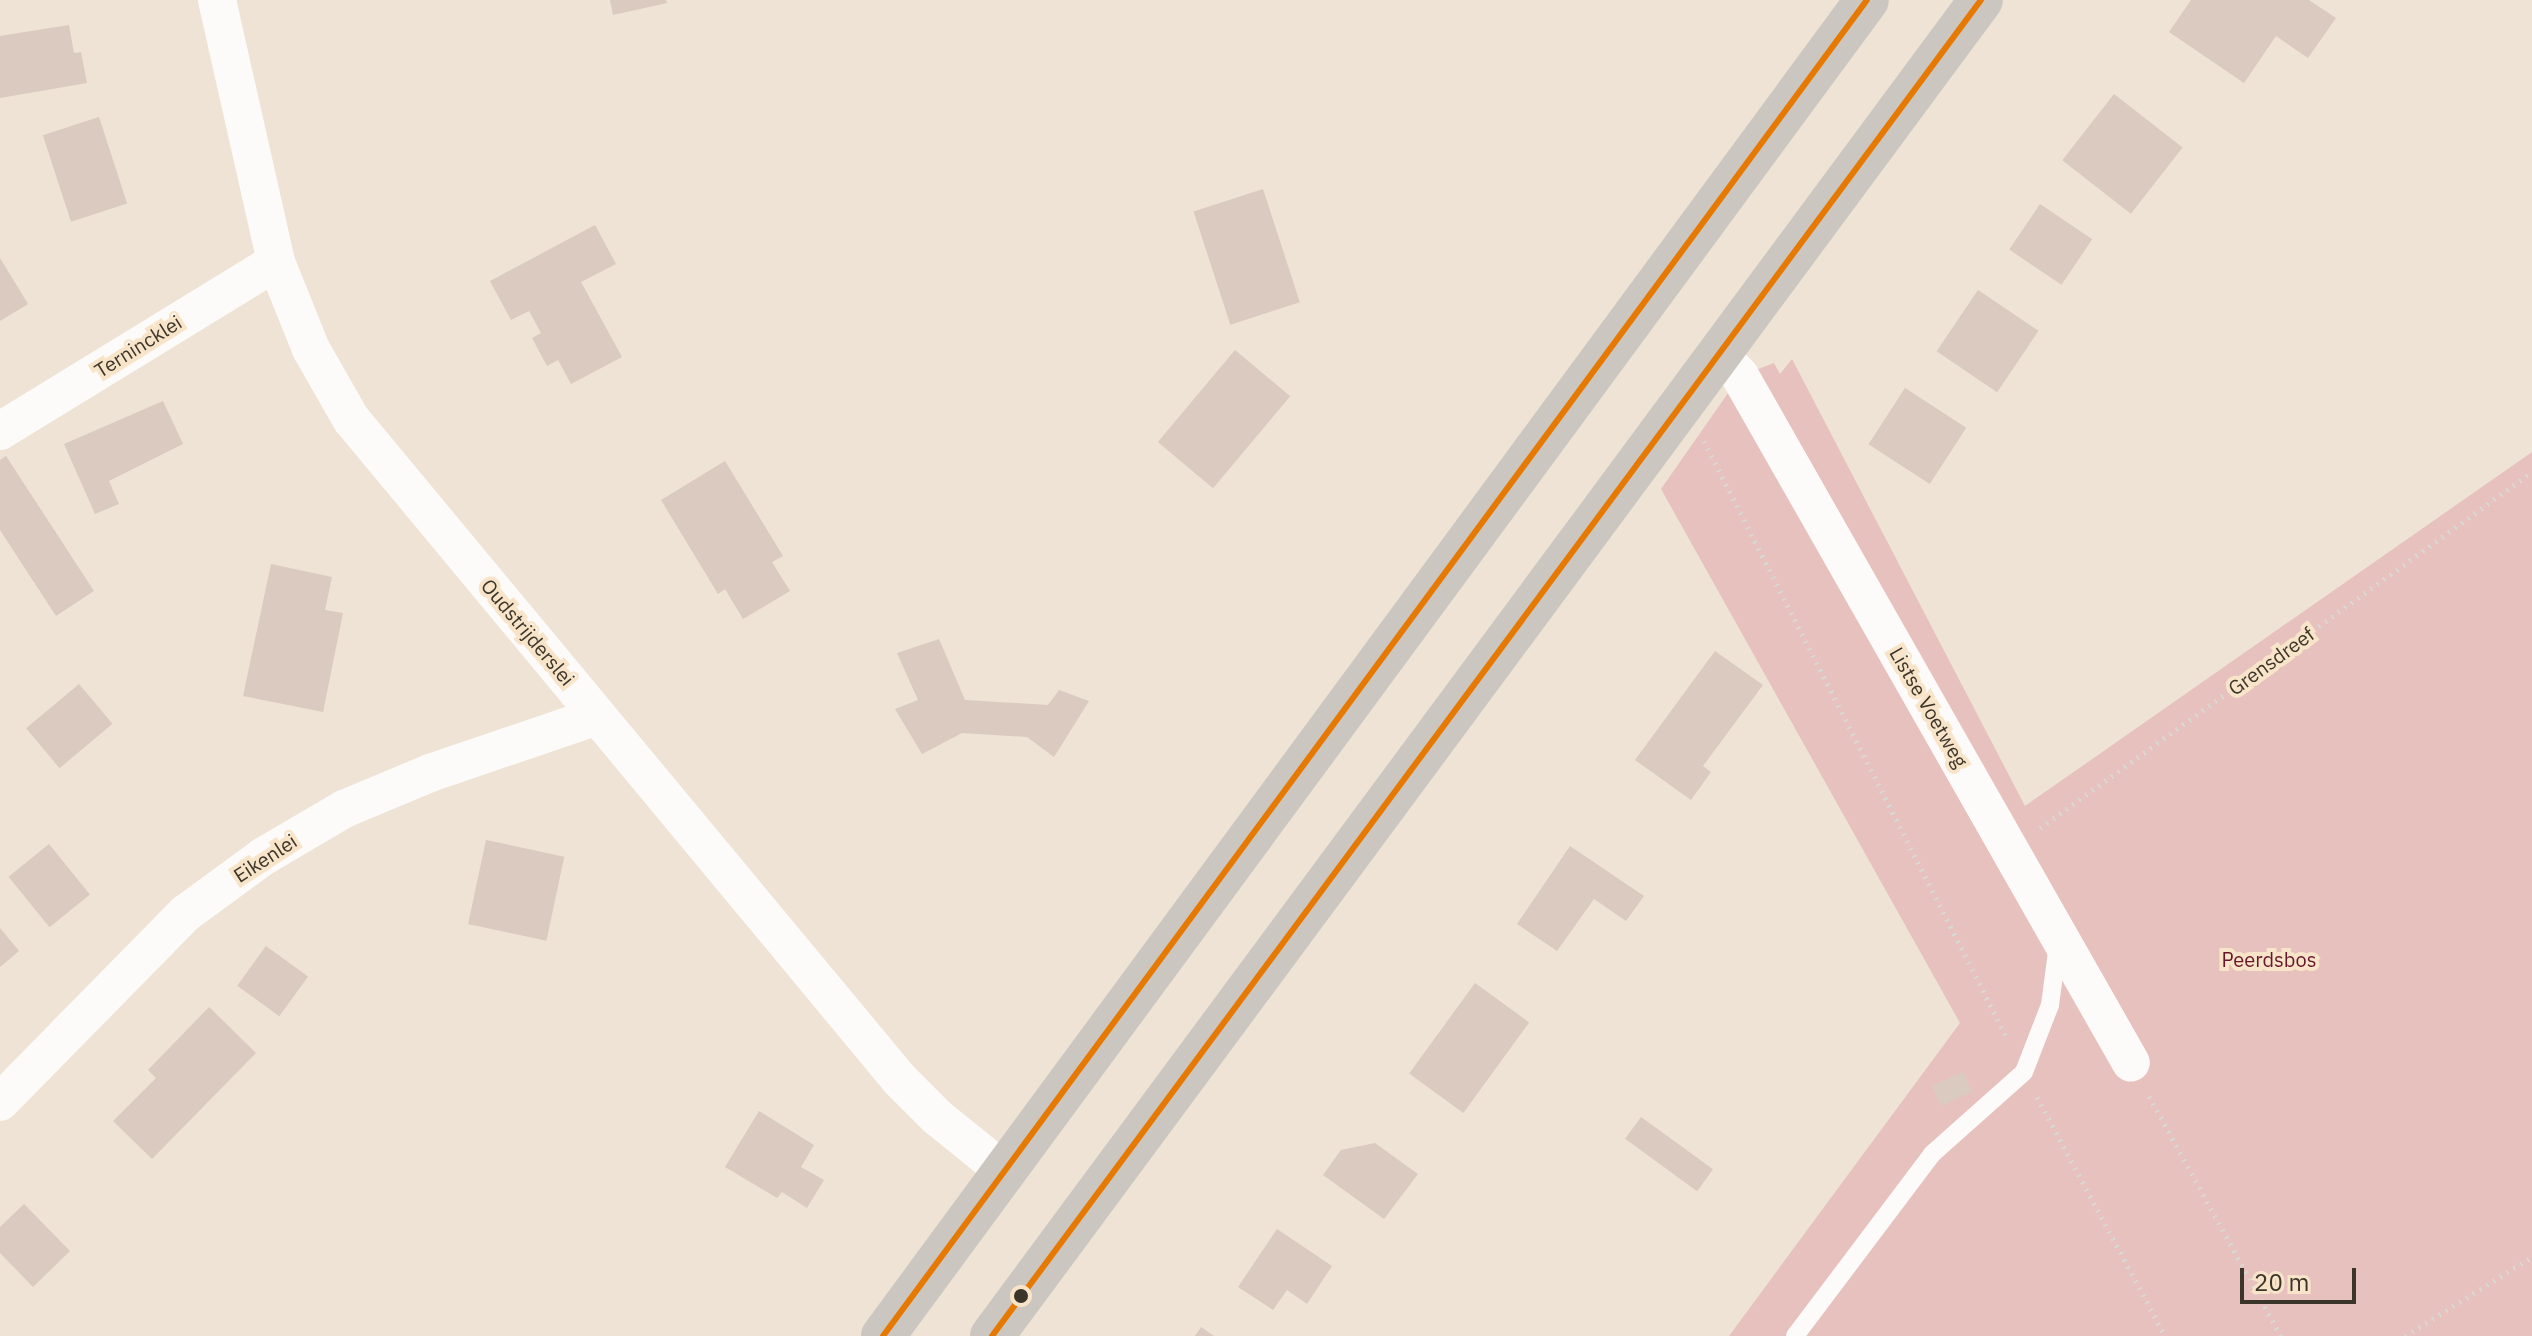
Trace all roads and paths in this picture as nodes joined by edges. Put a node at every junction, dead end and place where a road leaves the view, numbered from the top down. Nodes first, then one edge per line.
1 (217, 0) edge
2 (1867, 0) edge
3 (1981, 0) edge
4 (276, 262) junction
5 (1720, 355) junction
6 (1685, 403) junction
7 (0, 431) edge
8 (2532, 472) edge
9 (597, 716) junction
10 (2010, 849) junction
11 (2059, 937) junction
12 (2131, 1063) joint
13 (2024, 1072) junction
14 (0, 1102) edge
15 (1004, 1171) junction
16 (2532, 1257) edge
17 (883, 1336) edge
18 (992, 1336) edge
19 (1795, 1336) edge
20 (2165, 1336) edge
21 (2281, 1336) edge
22 (2405, 1336) edge

1 - 4 street, Oudstrijderslei
2 - 15 main road
3 - 5 main road
4 - 7 street, Ternincklei
4 - 9 street, Oudstrijderslei
5 - 6 main road
5 - 10 street, Listse Voetweg
6 - 13 path
6 - 18 main road
8 - 10 path, Grensdreef
9 - 14 street, Eikenlei
9 - 15 street, Oudstrijderslei
10 - 11 street, Listse Voetweg
11 - 12 street, Listse Voetweg
11 - 13 lane
12 - 21 path
13 - 19 lane
13 - 20 path
15 - 17 main road
16 - 22 path

